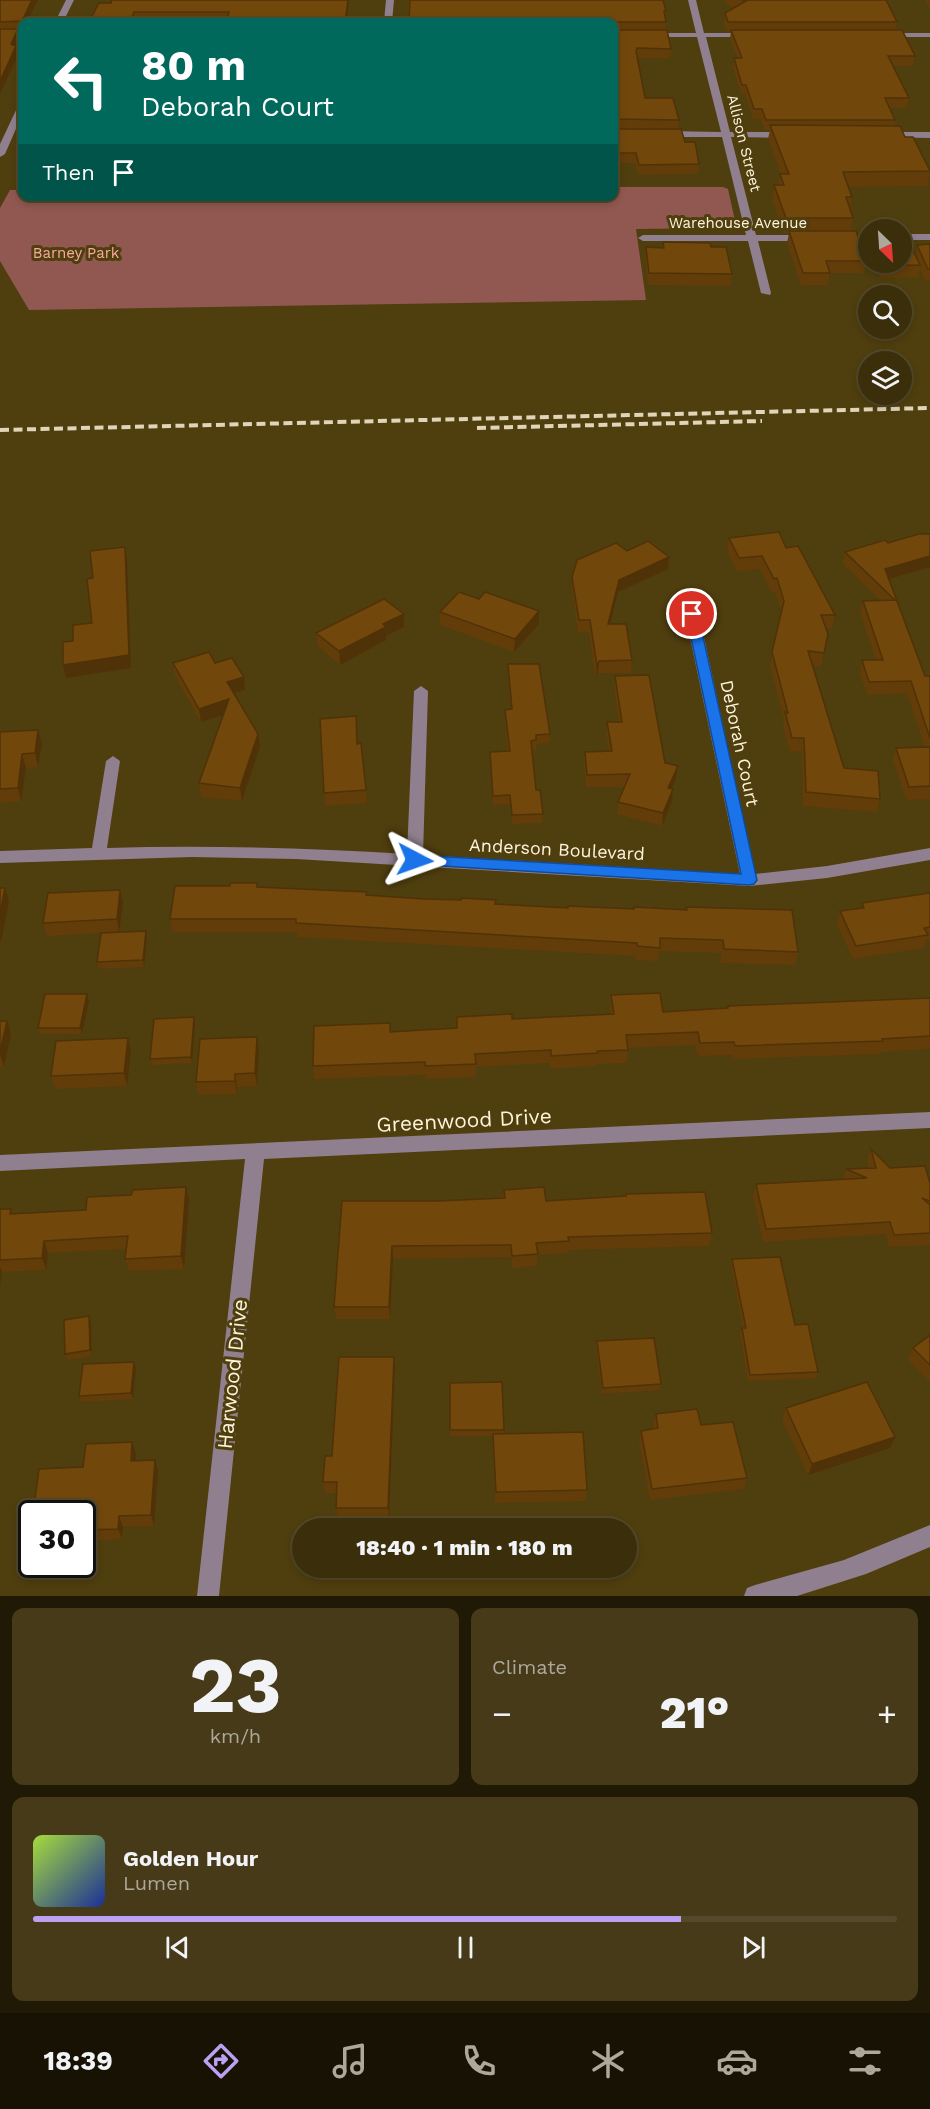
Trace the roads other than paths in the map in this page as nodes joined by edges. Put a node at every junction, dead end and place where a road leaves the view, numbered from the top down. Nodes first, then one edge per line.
1 (70, 0) edge
2 (390, 0) edge
3 (692, 0) edge
4 (61, 18) edge
5 (388, 18) edge
6 (0, 34) edge
7 (18, 34) edge
8 (618, 35) edge
9 (701, 35) junction
10 (758, 35) edge
11 (873, 35) edge
12 (930, 35) edge
13 (18, 113) edge
14 (5, 134) edge
15 (658, 135) edge
16 (726, 135) junction
17 (798, 135) edge
18 (870, 135) edge
19 (930, 135) edge
20 (0, 154) edge
21 (858, 237) edge
22 (912, 237) edge
23 (930, 237) edge
24 (644, 238) dead end
25 (752, 238) junction
26 (766, 293) dead end
27 (692, 614) dead end
28 (421, 692) dead end
29 (113, 761) dead end
30 (99, 853) junction
31 (930, 854) edge
32 (0, 857) edge
33 (415, 860) junction
34 (749, 880) junction
35 (930, 1120) edge
36 (255, 1153) junction
37 (0, 1163) edge
38 (930, 1536) edge
39 (208, 1596) edge
40 (755, 1596) edge

1 - 4 street
2 - 5 street
3 - 9 street, Allison Street
6 - 7 street
8 - 9 street
9 - 10 street
9 - 16 street, Allison Street
11 - 12 street
13 - 14 street
14 - 20 street
15 - 16 street
16 - 17 street
16 - 25 street, Allison Street
18 - 19 street
21 - 25 street, Warehouse Avenue
22 - 23 street
24 - 25 street, Warehouse Avenue
25 - 26 street, Allison Street
27 - 34 street, Deborah Court
28 - 33 street
29 - 30 street
30 - 32 street, Anderson Boulevard
30 - 33 street, Anderson Boulevard
31 - 34 street, Anderson Boulevard
33 - 34 street, Anderson Boulevard
35 - 36 street, Greenwood Drive
36 - 37 street, Greenwood Drive
36 - 39 street, Harwood Drive
38 - 40 street

